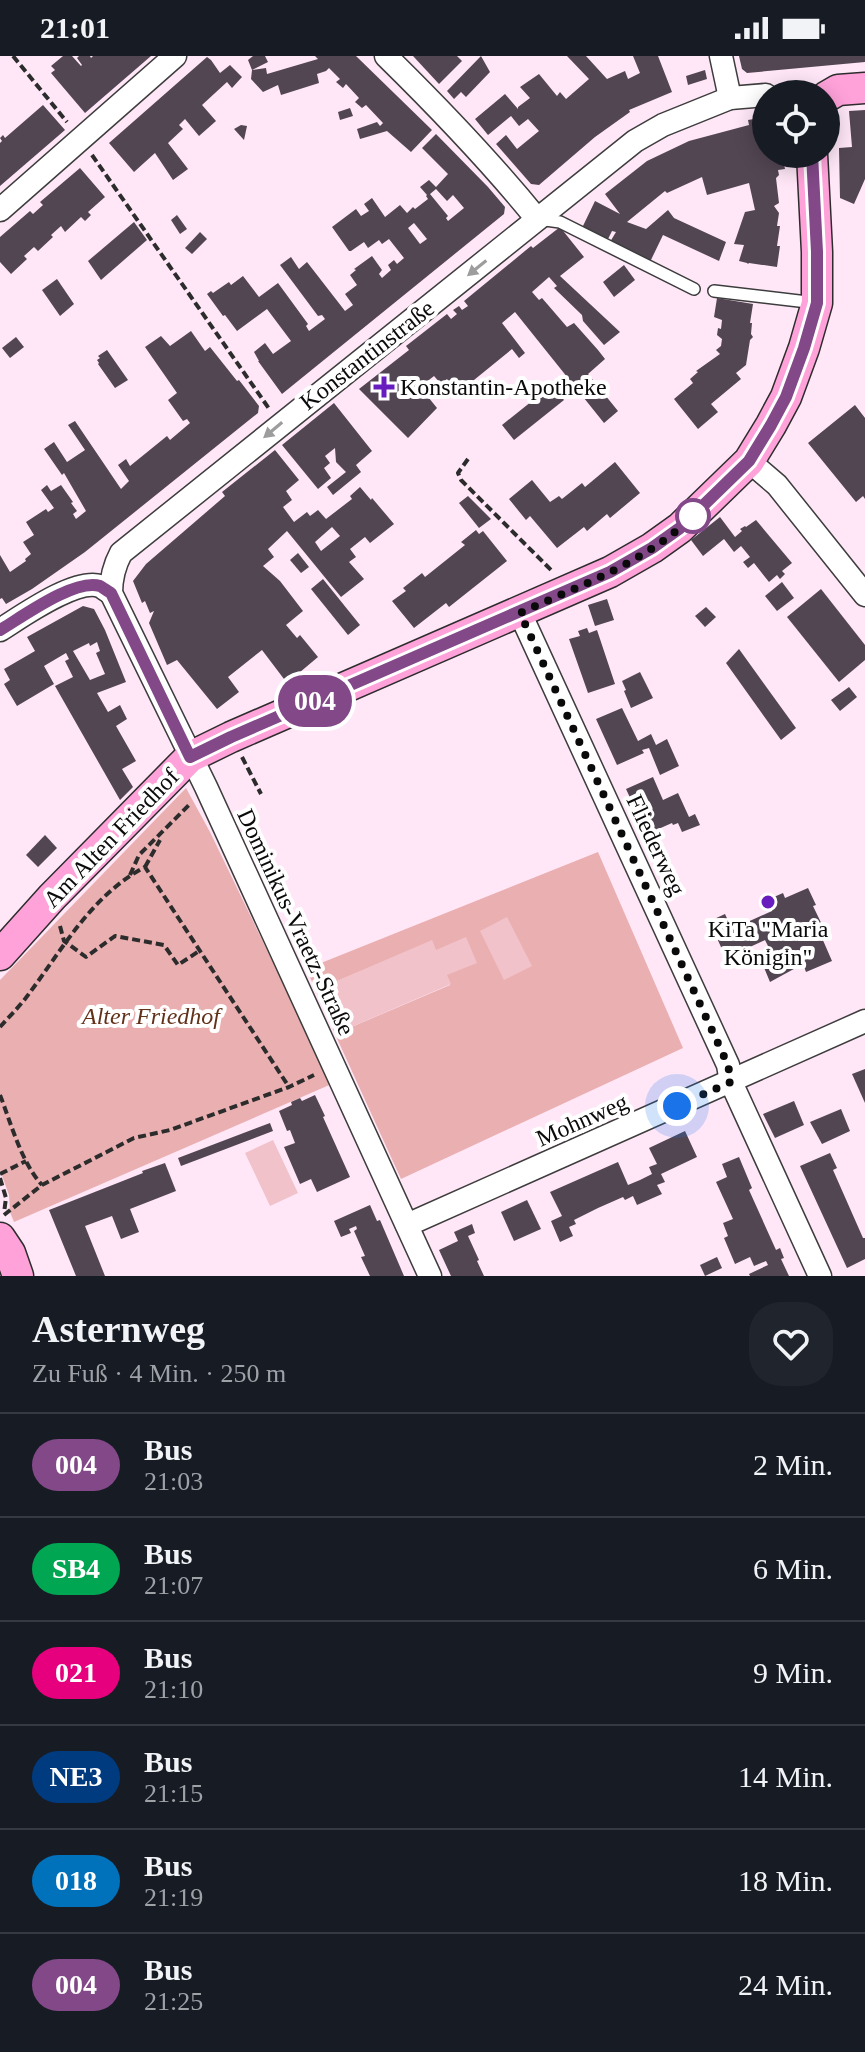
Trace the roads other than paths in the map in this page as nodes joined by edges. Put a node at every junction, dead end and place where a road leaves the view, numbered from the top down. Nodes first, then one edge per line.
1 (175, 56) edge
2 (386, 56) edge
3 (721, 56) edge
4 (865, 88) edge
5 (840, 90) edge
6 (752, 96) edge
7 (730, 98) junction
8 (813, 168) edge
9 (0, 210) edge
10 (537, 219) junction
11 (694, 289) dead end
12 (714, 291) dead end
13 (817, 303) junction
14 (749, 461) junction
15 (111, 593) junction
16 (865, 595) edge
17 (520, 613) junction
18 (0, 630) edge
19 (190, 757) junction
20 (0, 955) edge
21 (865, 1021) edge
22 (731, 1082) junction
23 (407, 1225) junction
24 (2, 1227) edge
25 (18, 1276) edge
26 (430, 1276) edge
27 (820, 1276) edge

1 - 9 street
2 - 10 street
3 - 7 street
4 - 5 street
6 - 7 street, Konstantinstraße
7 - 10 street, Konstantinstraße
8 - 13 street, Am Alten Friedhof
10 - 11 lane
10 -> 15 street, Konstantinstraße
12 - 13 lane
13 - 14 street, Am Alten Friedhof
14 - 16 street
14 - 17 street, Am Alten Friedhof
15 - 18 street
15 - 19 street, Dominikus-Vraetz-Straße
17 - 19 street, Am Alten Friedhof
17 - 22 street, Fliederweg
19 - 20 street, Am Alten Friedhof
19 - 23 street, Dominikus-Vraetz-Straße
21 - 22 street, Mohnweg
22 - 23 street, Mohnweg
22 - 27 street, Fliederweg
23 - 26 street, Dominikus-Vraetz-Straße
24 - 25 street

